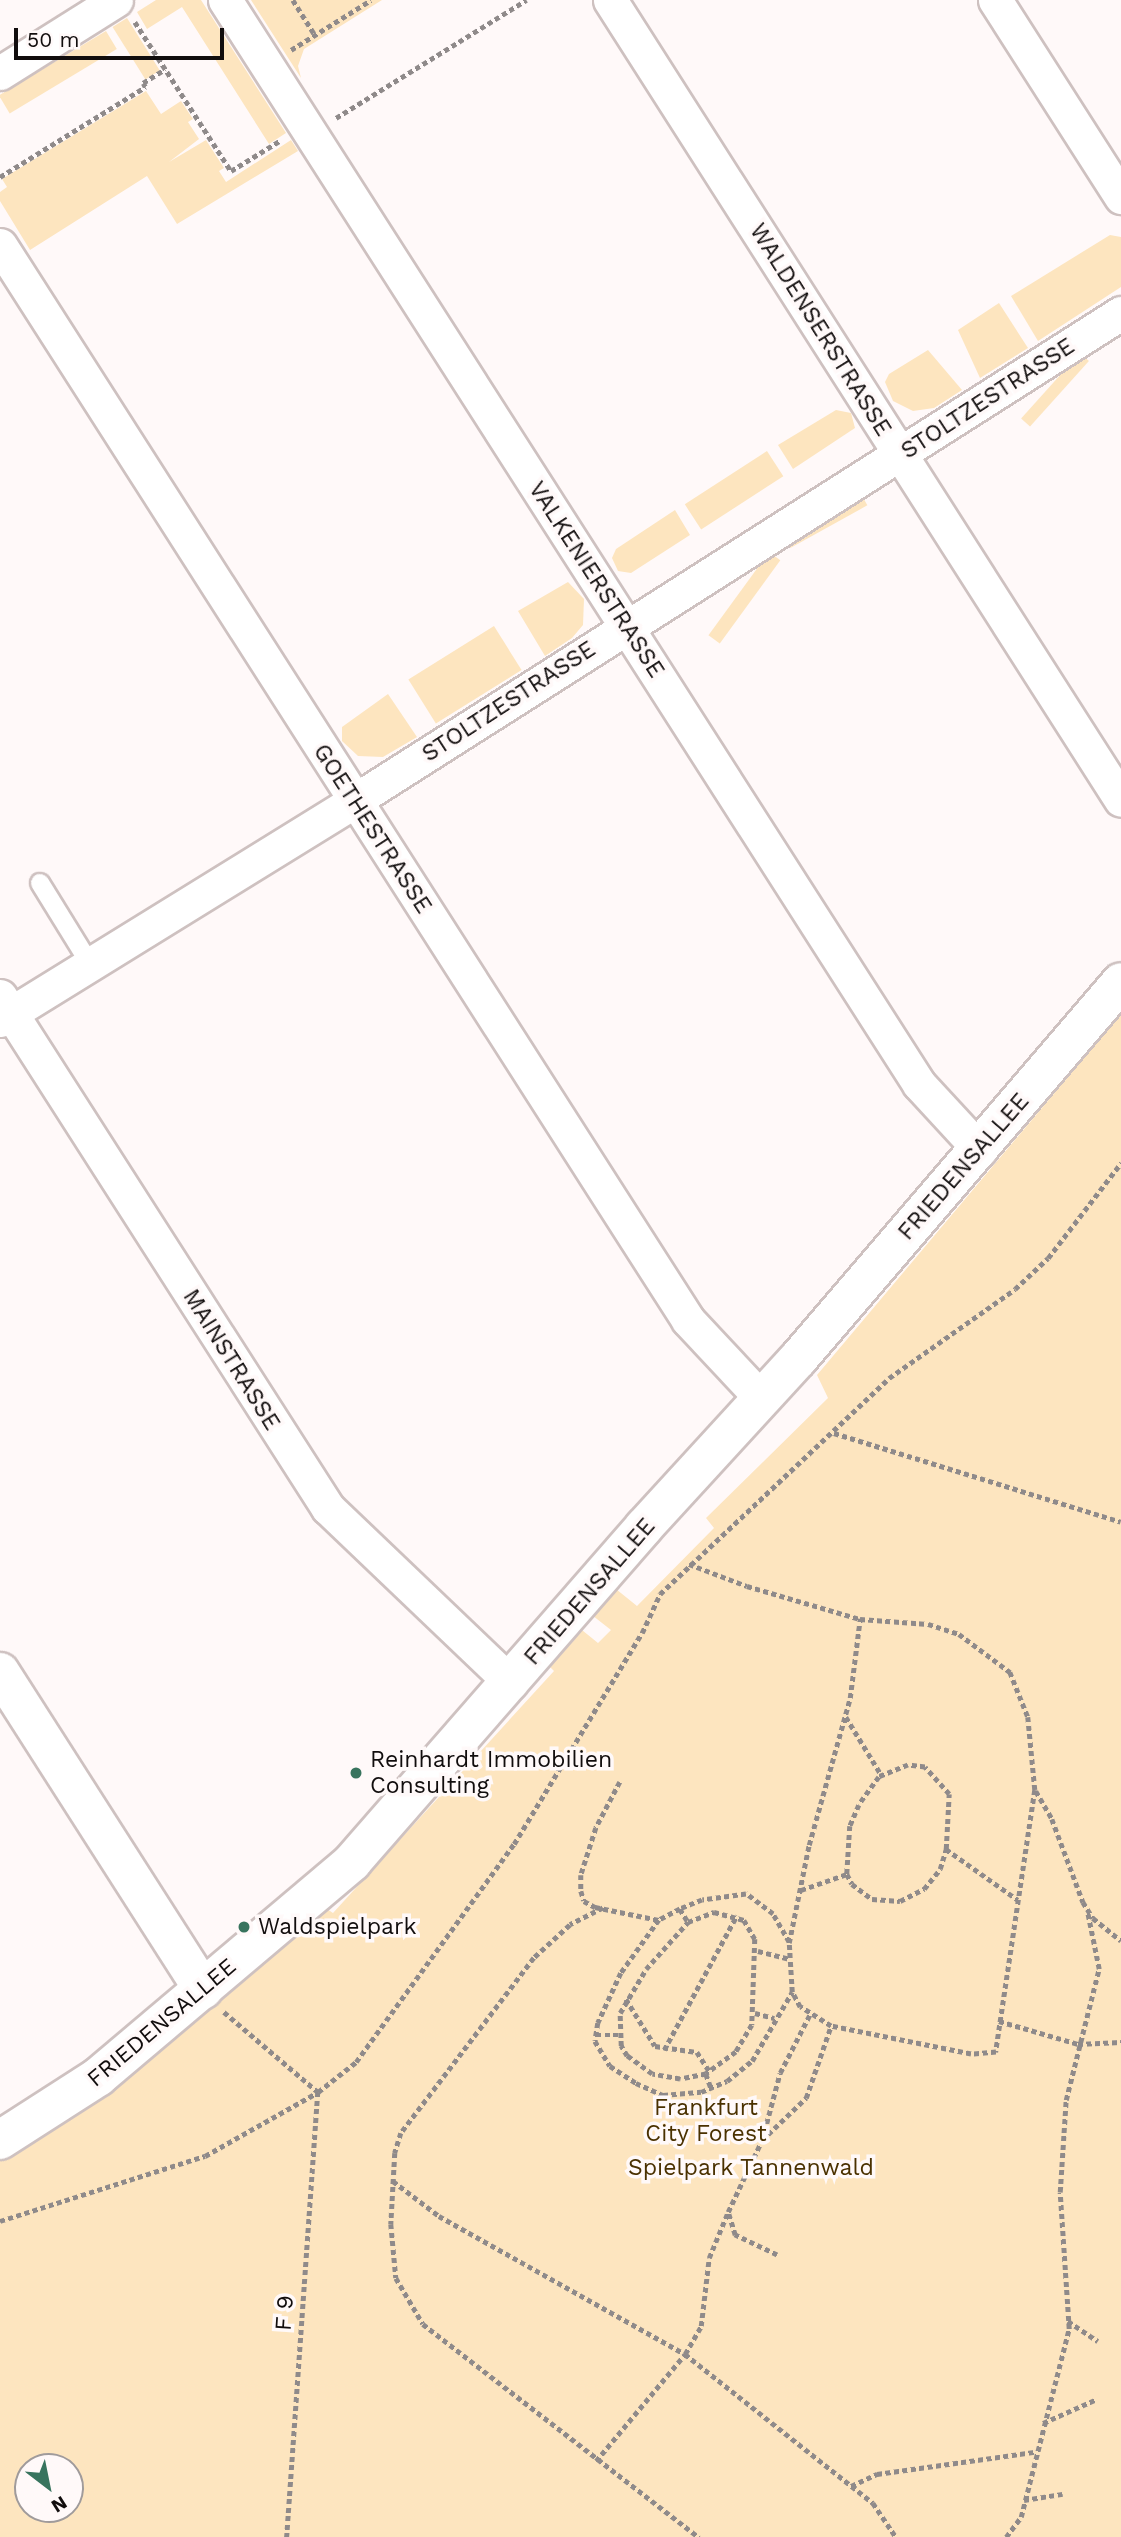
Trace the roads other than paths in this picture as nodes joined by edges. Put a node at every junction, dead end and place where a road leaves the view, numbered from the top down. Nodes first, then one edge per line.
1 (225, 0) edge
2 (610, 0) edge
3 (995, 0) edge
4 (122, 6) edge
5 (0, 73) edge
6 (1121, 197) edge
7 (0, 245) edge
8 (1121, 313) edge
9 (900, 455) junction
10 (626, 627) junction
11 (354, 800) junction
12 (1121, 800) edge
13 (40, 883) dead end
14 (90, 964) junction
15 (1121, 982) edge
16 (4, 1010) edge
17 (980, 1150) junction
18 (762, 1399) junction
19 (0, 1671) edge
20 (511, 1684) junction
21 (203, 1990) junction
22 (0, 2140) edge

1 - 10 street, VALKENIERSTRASSE
2 - 9 street, WALDENSERSTRASSE
3 - 6 street
4 - 5 street
7 - 11 street, GOETHESTRASSE
8 - 9 street, STOLTZESTRASSE
9 - 10 street, STOLTZESTRASSE
9 - 12 street, WALDENSERSTRASSE
10 - 11 street, STOLTZESTRASSE
10 - 17 street, VALKENIERSTRASSE
11 - 14 street, STOLTZESTRASSE
11 - 18 street, GOETHESTRASSE
13 - 14 lane
14 - 16 street, STOLTZESTRASSE
15 - 17 street, FRIEDENSALLEE
16 - 20 street, MAINSTRASSE
17 - 18 street, FRIEDENSALLEE
18 - 20 street, FRIEDENSALLEE
19 - 21 street
20 - 21 street, FRIEDENSALLEE
21 - 22 street, FRIEDENSALLEE

